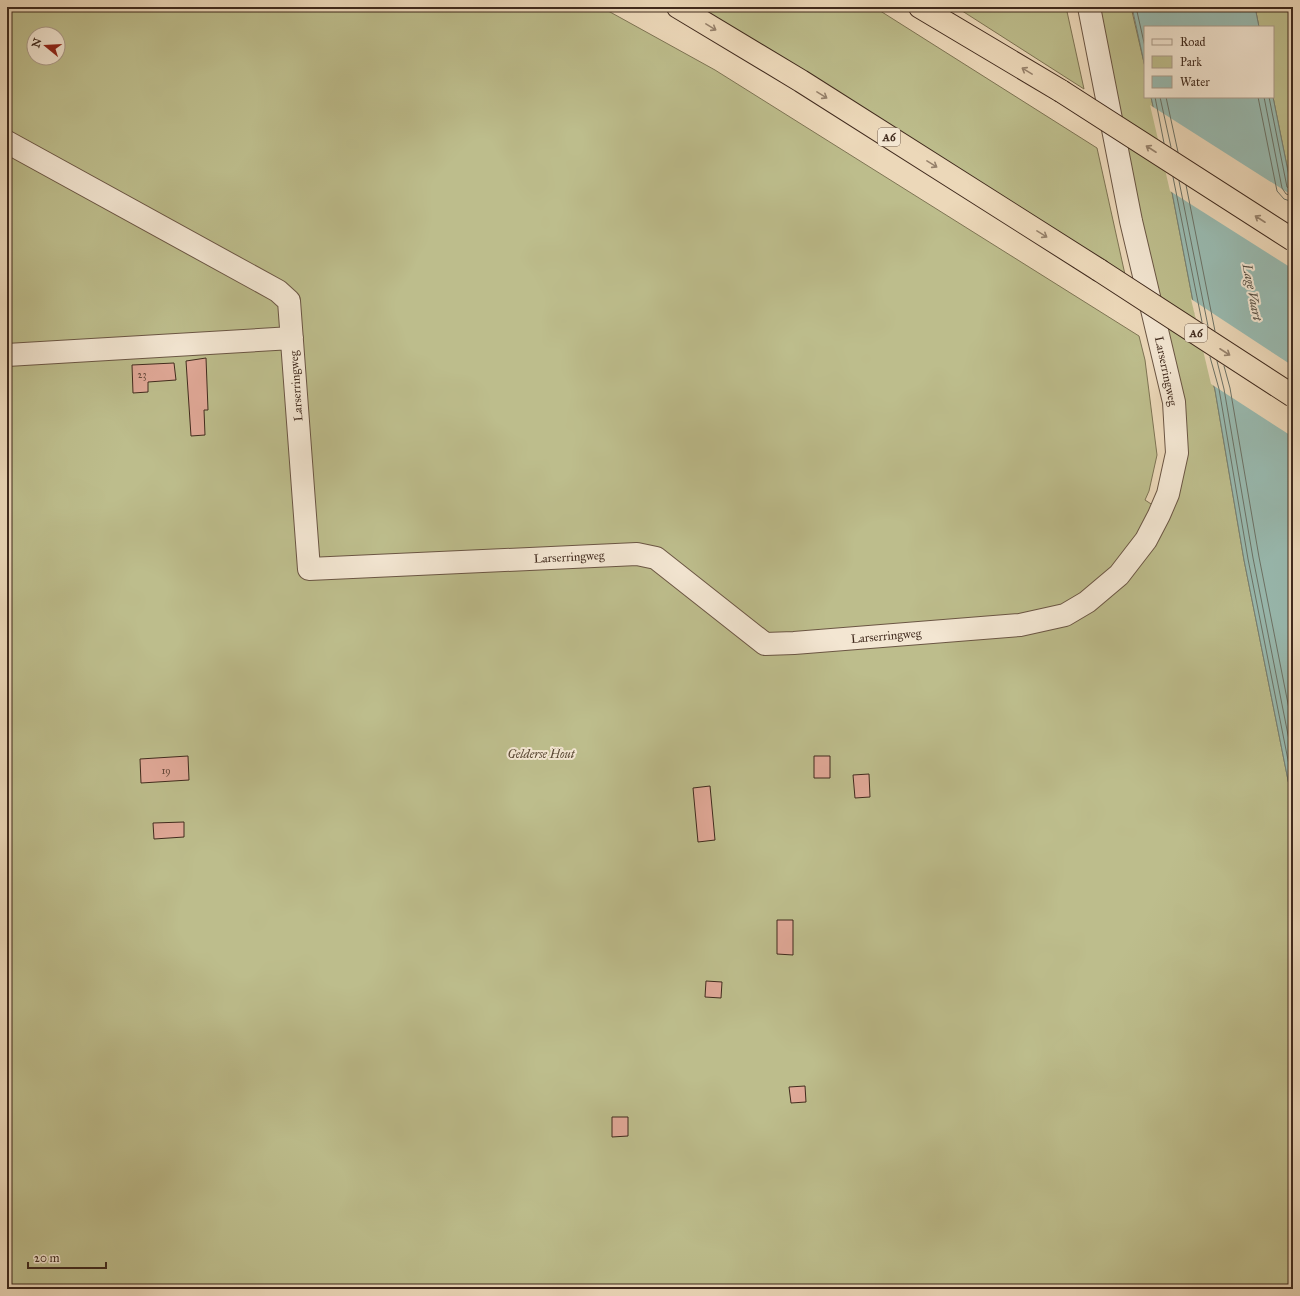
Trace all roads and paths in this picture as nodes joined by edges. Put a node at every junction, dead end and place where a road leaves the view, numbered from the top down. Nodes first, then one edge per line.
1 (678, 7) edge
2 (920, 7) edge
3 (1089, 7) edge
4 (7, 142) edge
5 (1293, 240) edge
6 (292, 338) junction
7 (7, 355) edge
8 (1293, 396) edge

1 -> 8 highway, A6, bridge
5 -> 2 highway, bridge
3 - 6 street, Larserringweg
4 - 6 street, Larserringweg
6 - 7 street, Larserringweg

